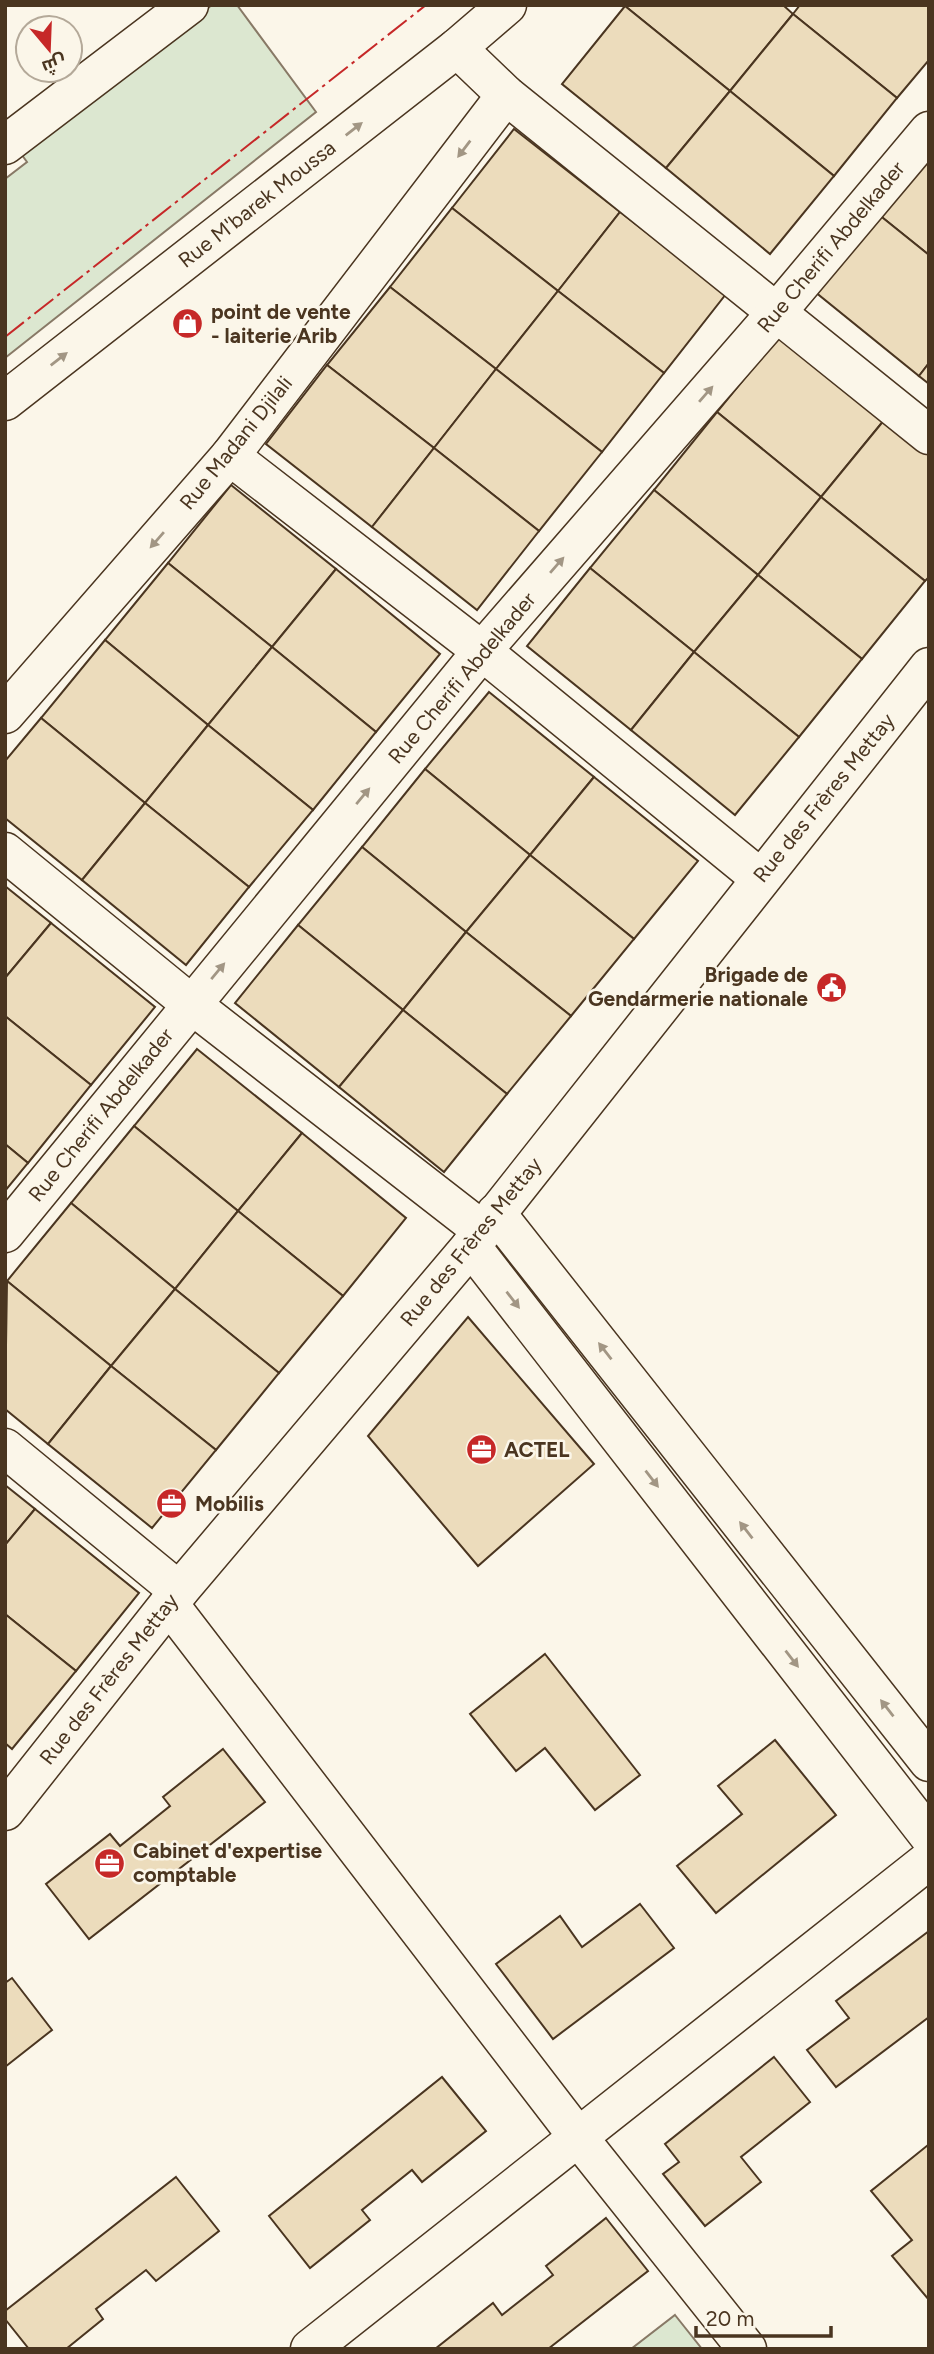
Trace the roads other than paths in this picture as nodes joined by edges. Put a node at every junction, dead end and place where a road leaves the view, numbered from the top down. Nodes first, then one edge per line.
1 (189, 5) edge
2 (507, 5) edge
3 (457, 48) junction
4 (506, 95) junction
5 (929, 131) edge
6 (5, 145) edge
7 (776, 313) junction
8 (5, 401) edge
9 (929, 435) edge
10 (230, 456) junction
11 (482, 652) junction
12 (929, 667) edge
13 (5, 714) edge
14 (5, 852) edge
15 (760, 878) junction
16 (191, 1004) junction
17 (483, 1230) junction
18 (5, 1233) edge
19 (5, 1448) edge
20 (174, 1597) junction
21 (929, 1762) edge
22 (5, 1811) edge
23 (929, 1836) edge
24 (929, 1860) edge
25 (578, 2137) junction
26 (310, 2349) edge
27 (747, 2349) edge

1 - 6 street
2 - 3 street, Rue M'barek Moussa
3 - 4 street
8 -> 3 street, Rue M'barek Moussa
4 - 7 street
4 -> 10 street, Rue Madani Djilali
5 - 7 street, Rue Cherifi Abdelkader
7 - 9 street
11 -> 7 street, Rue Cherifi Abdelkader
10 - 11 street
10 -> 13 street, Rue Madani Djilali
11 - 15 street
16 -> 11 street, Rue Cherifi Abdelkader
12 - 15 street, Rue des Frères Mettay
14 - 16 street
15 - 17 street, Rue des Frères Mettay
16 - 17 street
16 - 18 street, Rue Cherifi Abdelkader
17 - 20 street, Rue des Frères Mettay
21 -> 17 street
17 -> 23 street
19 - 20 street
20 - 22 street, Rue des Frères Mettay
20 - 25 street
24 - 25 street
25 - 26 street
25 - 27 street

